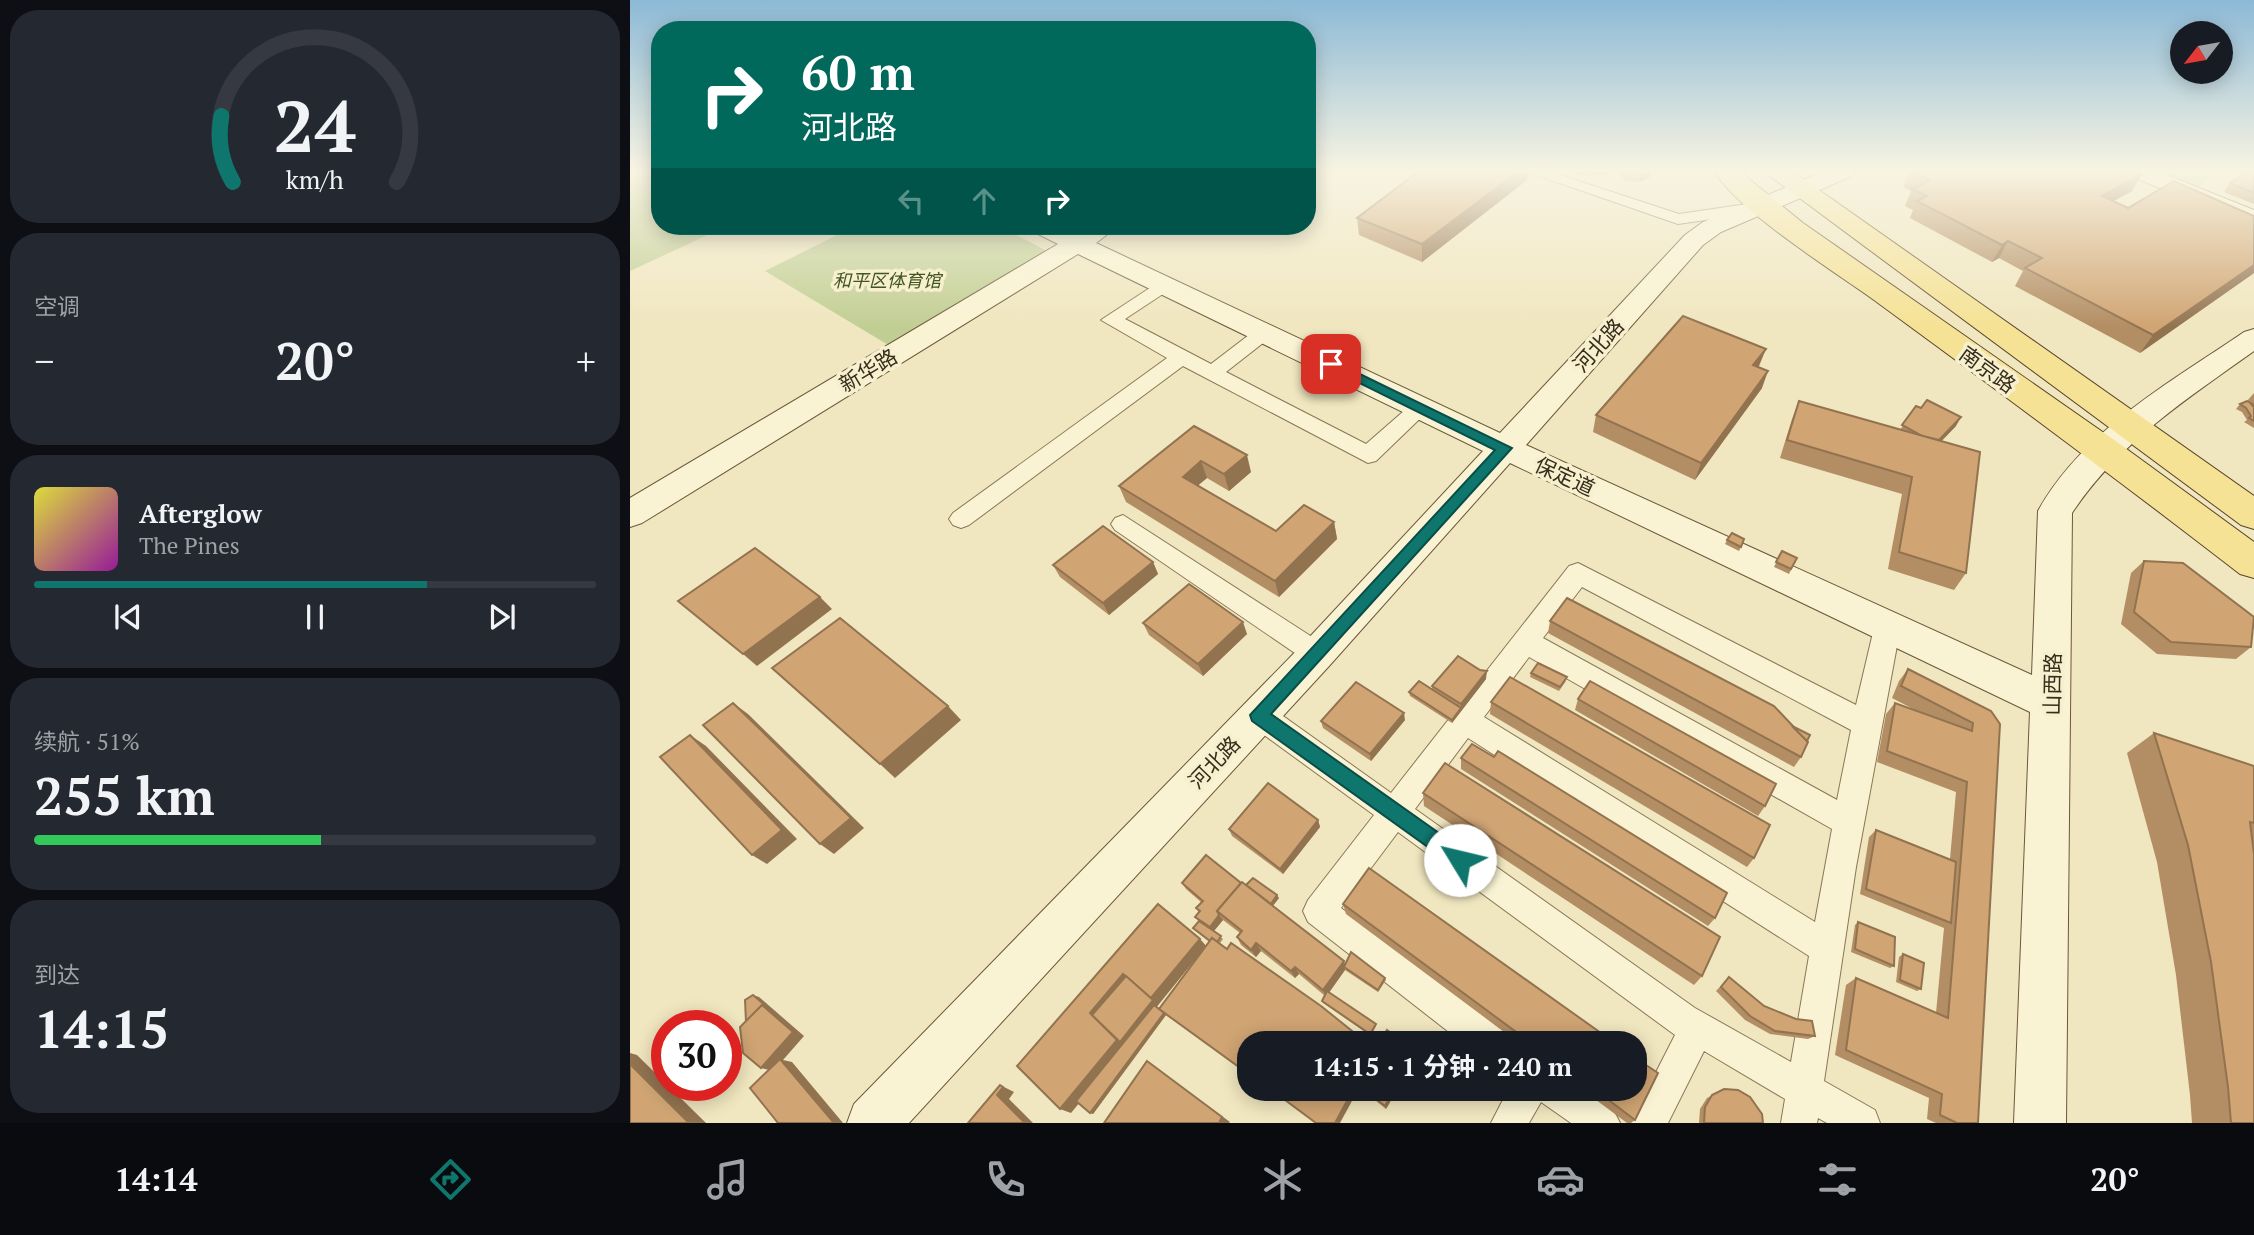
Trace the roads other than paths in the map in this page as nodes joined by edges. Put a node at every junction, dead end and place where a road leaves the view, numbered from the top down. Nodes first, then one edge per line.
1 (1717, 223) edge
2 (1752, 223) edge
3 (1845, 223) edge
4 (1061, 235) edge
5 (1091, 235) edge
6 (1078, 243) junction
7 (1165, 284) junction
8 (1265, 332) junction
9 (2254, 338) edge
10 (1182, 357) junction
11 (1212, 373) junction
12 (1420, 408) junction
13 (2120, 439) junction
14 (1505, 448) junction
15 (630, 513) edge
16 (2254, 515) edge
17 (961, 519) dead end
18 (1123, 524) dead end
19 (2254, 563) edge
20 (1888, 624) junction
21 (1525, 641) junction
22 (1317, 654) junction
23 (2052, 703) junction
24 (1259, 715) junction
25 (1464, 720) junction
26 (1866, 724) junction
27 (1393, 812) junction
28 (1848, 822) junction
29 (1828, 949) junction
30 (1697, 1028) junction
31 (1475, 1031) edge
32 (1806, 1091) junction
33 (1521, 1101) edge
34 (1571, 1101) edge
35 (873, 1123) edge
36 (1509, 1123) edge
37 (1602, 1123) edge
38 (1648, 1123) edge
39 (1799, 1123) edge
40 (1862, 1123) edge
41 (2040, 1123) edge

1 - 14 street, 河北路
2 - 13 main road, 南京路
3 - 13 main road, 南京路
4 - 6 street, 保定道
5 - 6 street, 新华路
6 - 7 street, 保定道
6 - 15 street, 新华路
7 - 8 street, 保定道
7 - 10 street
8 - 11 street
8 - 12 street, 保定道
9 - 13 street, 山西路
10 - 11 street
10 - 17 street
11 - 12 street
12 - 14 street, 保定道
13 - 16 main road, 南京路
13 - 19 main road, 南京路
13 - 23 street, 山西路
14 - 20 street, 保定道
14 - 22 street, 河北路
18 - 22 street
20 - 23 street, 保定道
20 - 26 street
21 - 25 street
21 - 26 street
21 - 28 street
22 - 24 street, 河北路
23 - 41 street, 山西路
24 - 27 street
24 - 35 street, 河北路
25 - 27 street
25 - 29 street
26 - 28 street
27 - 30 street
27 - 31 street
28 - 29 street
29 - 32 street
30 - 32 street
30 - 38 street
32 - 39 street
32 - 40 street
33 - 36 street
34 - 37 street

